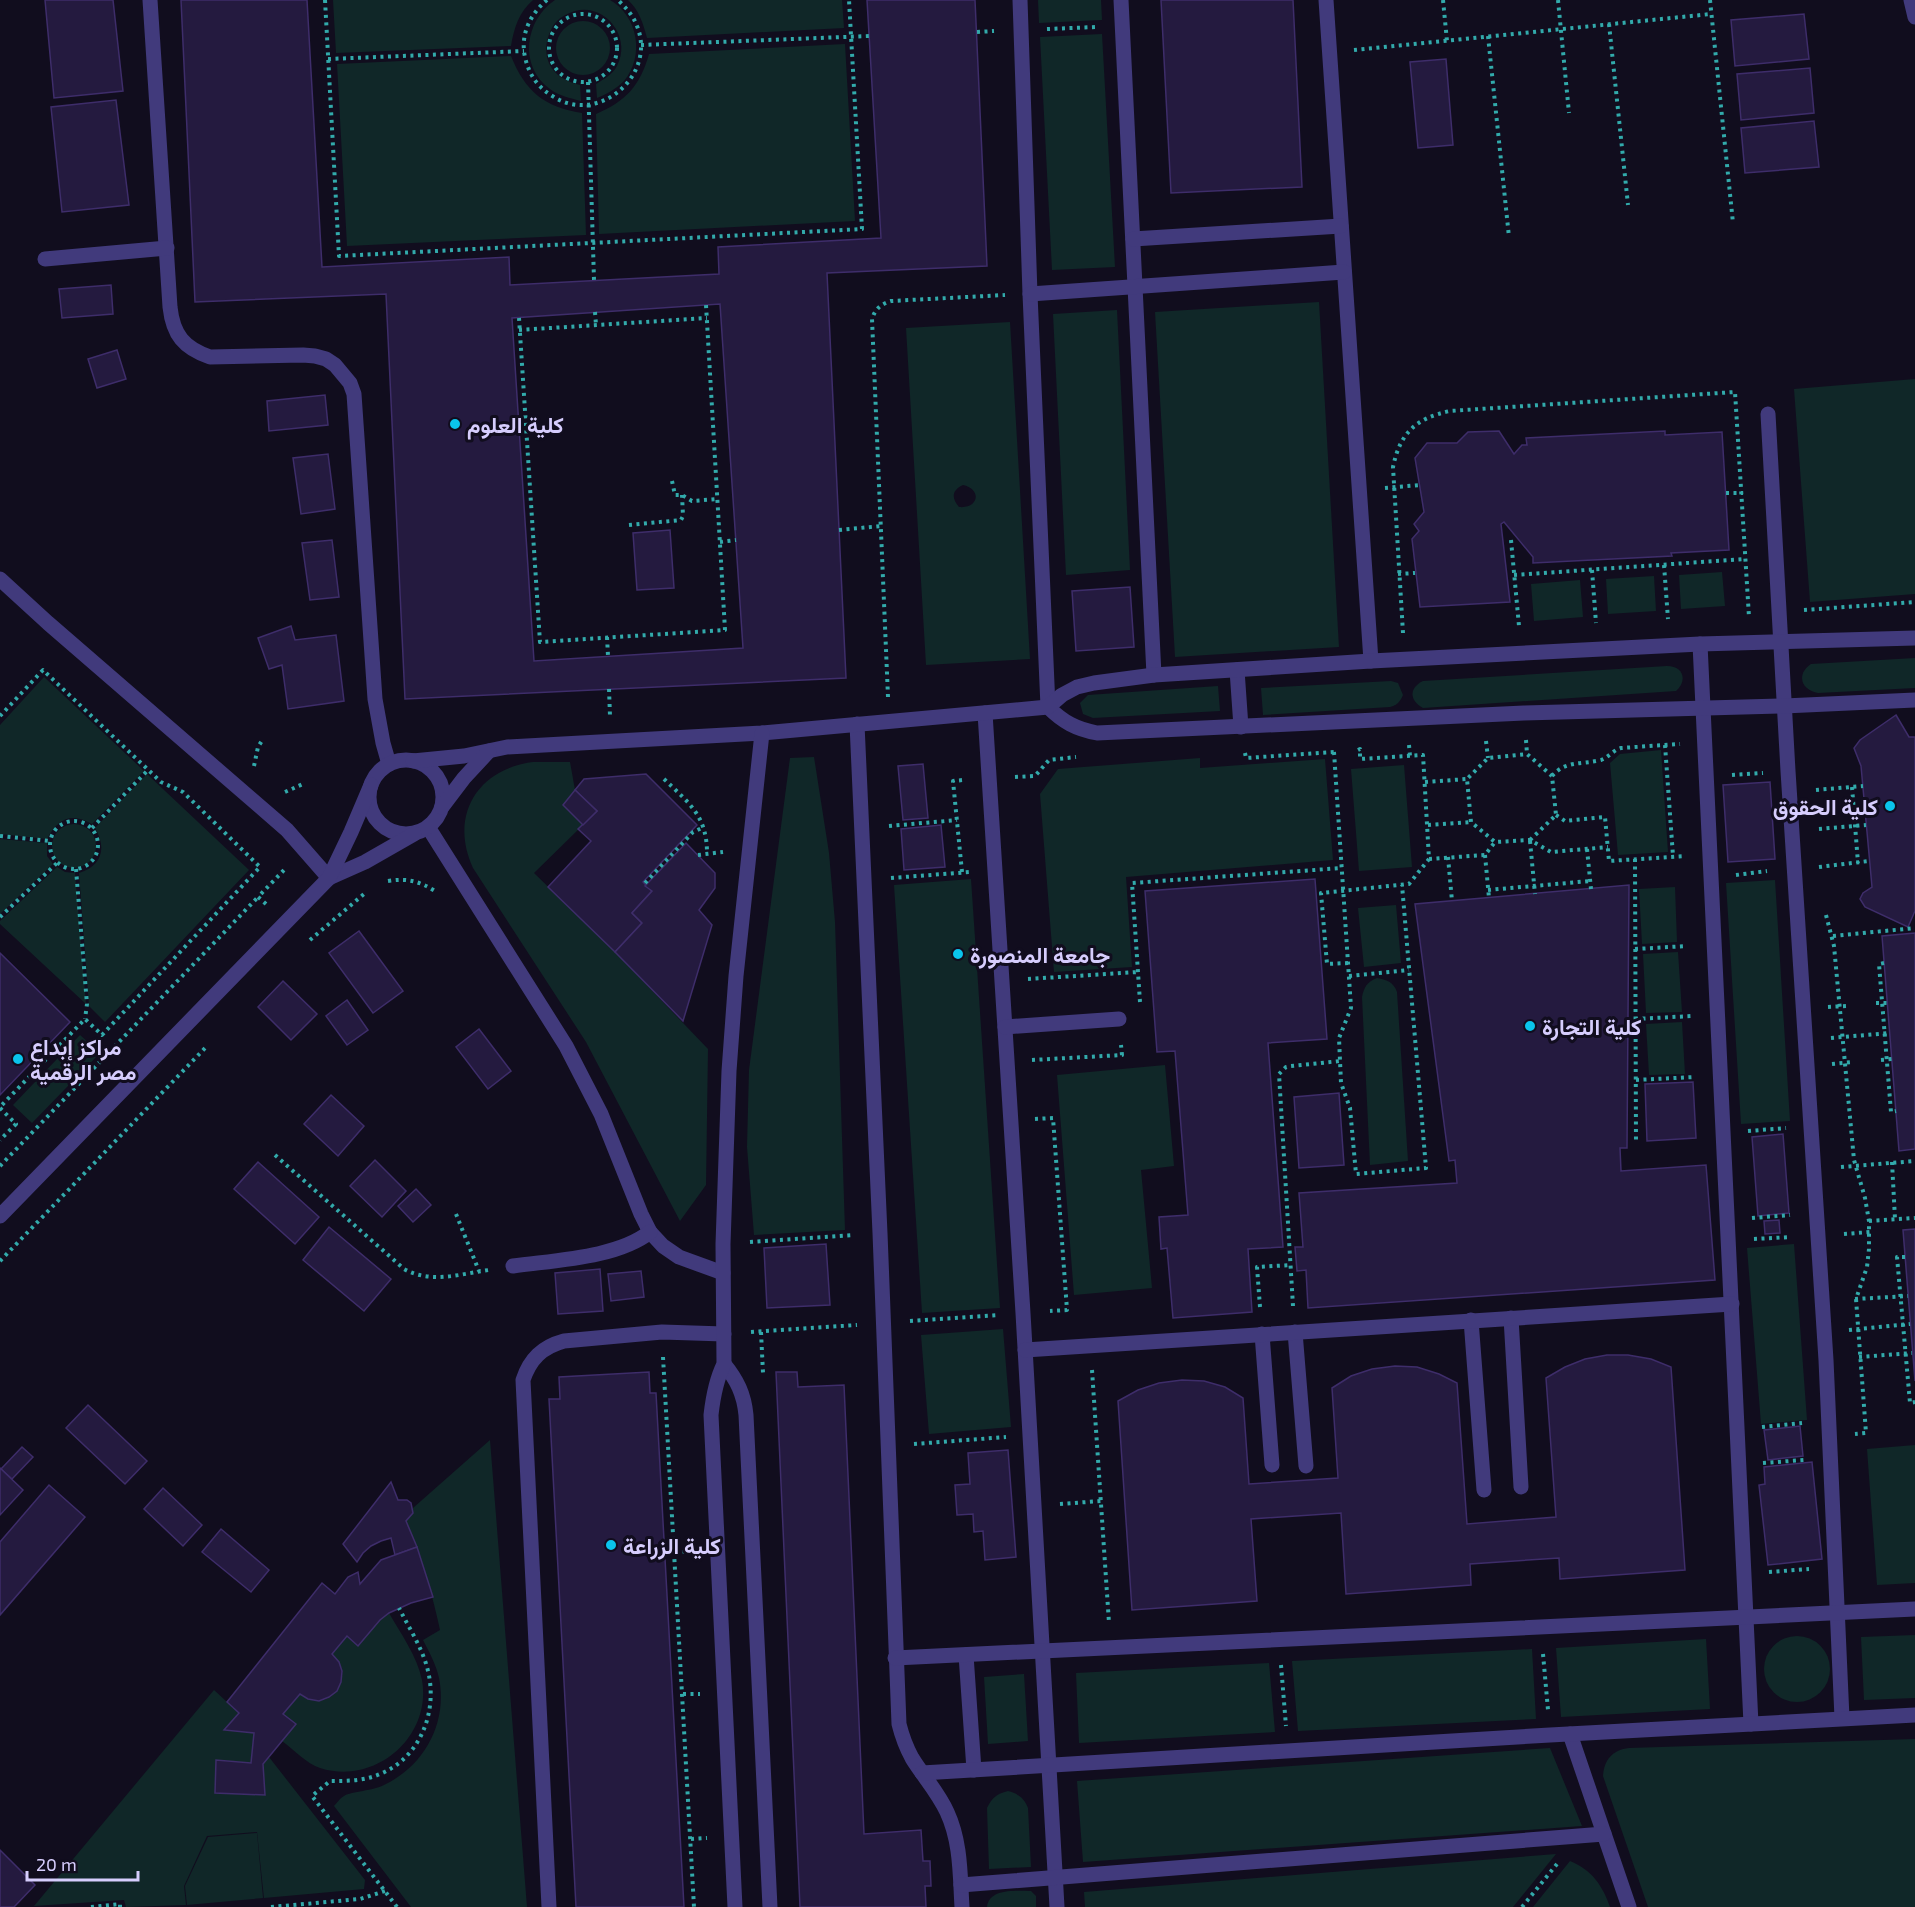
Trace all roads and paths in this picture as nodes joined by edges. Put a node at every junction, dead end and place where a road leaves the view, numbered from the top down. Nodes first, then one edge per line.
1 (150, 0) edge
2 (325, 0) edge
3 (547, 0) edge
4 (618, 0) edge
5 (849, 0) edge
6 (1020, 0) edge
7 (1121, 0) edge
8 (1326, 0) edge
9 (1443, 0) edge
10 (1558, 0) edge
11 (1710, 0) edge
12 (1911, 0) edge
13 (1711, 14) junction
14 (1915, 17) edge
15 (1609, 24) junction
16 (1560, 29) junction
17 (851, 36) junction
18 (869, 36) dead end
19 (1488, 36) junction
20 (1447, 40) junction
21 (641, 45) junction
22 (524, 51) junction
23 (1330, 52) junction
24 (328, 59) junction
25 (588, 82) junction
26 (588, 105) junction
27 (1569, 113) dead end
28 (1629, 205) dead end
29 (1733, 223) dead end
30 (1341, 226) junction
31 (1509, 237) dead end
32 (1133, 238) junction
33 (593, 243) junction
34 (166, 248) junction
35 (45, 260) dead end
36 (1344, 272) junction
37 (594, 280) dead end
38 (1136, 286) junction
39 (1030, 294) junction
40 (706, 305) dead end
41 (595, 312) dead end
42 (519, 318) dead end
43 (707, 318) junction
44 (596, 325) junction
45 (519, 330) junction
46 (1768, 414) dead end
47 (672, 481) dead end
48 (1420, 485) dead end
49 (1405, 486) dead end
50 (682, 495) junction
51 (717, 499) junction
52 (629, 525) dead end
53 (881, 526) junction
54 (839, 530) dead end
55 (736, 540) dead end
56 (1511, 540) dead end
57 (720, 542) junction
58 (1745, 559) junction
59 (1664, 565) junction
60 (1592, 570) junction
61 (1514, 574) junction
62 (0, 579) edge
63 (1668, 619) dead end
64 (1596, 624) dead end
65 (1519, 630) dead end
66 (607, 637) junction
67 (1915, 638) edge
68 (1781, 640) junction
69 (1751, 642) junction
70 (1700, 644) junction
71 (608, 656) dead end
72 (1404, 659) junction
73 (1371, 661) junction
74 (1237, 670) junction
75 (1154, 675) junction
76 (1915, 700) edge
77 (1784, 706) junction
78 (1048, 707) junction
79 (1703, 708) junction
80 (985, 713) junction
81 (0, 716) edge
82 (1408, 719) junction
83 (889, 722) junction
84 (857, 724) junction
85 (1241, 727) junction
86 (762, 733) junction
87 (263, 739) dead end
88 (1705, 742) junction
89 (1665, 745) junction
90 (1245, 749) dead end
91 (1352, 750) dead end
92 (489, 751) junction
93 (1343, 751) dead end
94 (1334, 752) junction
95 (1410, 756) junction
96 (1083, 757) dead end
97 (413, 761) junction
98 (389, 764) junction
99 (148, 770) junction
100 (1788, 771) junction
101 (255, 775) dead end
102 (1552, 776) junction
103 (1707, 776) junction
104 (664, 779) dead end
105 (989, 779) junction
106 (1467, 779) junction
107 (1425, 782) junction
108 (371, 785) junction
109 (1863, 786) dead end
110 (1852, 788) junction
111 (1821, 790) dead end
112 (442, 807) junction
113 (1556, 815) junction
114 (957, 820) junction
115 (1471, 822) junction
116 (1428, 825) junction
117 (1866, 825) dead end
118 (704, 827) junction
119 (1855, 827) junction
120 (92, 828) junction
121 (861, 828) junction
122 (1824, 829) dead end
123 (422, 830) junction
124 (0, 836) edge
125 (1530, 840) junction
126 (50, 841) junction
127 (1495, 842) junction
128 (1608, 847) junction
129 (1587, 849) junction
130 (706, 853) dead end
131 (1710, 854) junction
132 (1485, 855) junction
133 (1673, 856) junction
134 (1448, 857) junction
135 (1429, 859) junction
136 (1635, 859) junction
137 (1869, 861) dead end
138 (57, 863) junction
139 (1858, 863) junction
140 (1828, 866) dead end
141 (1342, 868) junction
142 (76, 869) junction
143 (995, 870) junction
144 (962, 872) junction
145 (329, 878) junction
146 (864, 880) junction
147 (1590, 881) junction
148 (645, 883) dead end
149 (1402, 885) junction
150 (1534, 886) junction
151 (1591, 889) dead end
152 (1488, 890) junction
153 (1343, 892) junction
154 (1535, 894) dead end
155 (258, 897) dead end
156 (1489, 898) dead end
157 (1452, 901) dead end
158 (0, 917) edge
159 (1915, 928) edge
160 (1833, 936) dead end
161 (1687, 946) dead end
162 (1635, 949) junction
163 (1348, 963) junction
164 (1884, 963) dead end
165 (1409, 970) junction
166 (1138, 972) junction
167 (1349, 976) junction
168 (1002, 980) junction
169 (1876, 1003) dead end
170 (1887, 1003) dead end
171 (1693, 1016) dead end
172 (85, 1018) junction
173 (1119, 1019) junction
174 (1635, 1019) junction
175 (1005, 1027) junction
176 (1887, 1033) junction
177 (1857, 1036) dead end
178 (215, 1038) dead end
179 (1892, 1059) dead end
180 (1881, 1060) dead end
181 (1340, 1061) junction
182 (1007, 1062) junction
183 (1698, 1077) dead end
184 (1635, 1080) junction
185 (0, 1108) edge
186 (1896, 1111) dead end
187 (1011, 1121) junction
188 (1850, 1123) dead end
189 (1811, 1126) junction
190 (1724, 1132) junction
191 (0, 1140) edge
192 (1636, 1144) dead end
193 (275, 1155) dead end
194 (1915, 1161) edge
195 (1892, 1162) junction
196 (0, 1166) edge
197 (1814, 1169) junction
198 (1817, 1213) junction
199 (456, 1214) dead end
200 (0, 1216) edge
201 (1915, 1218) edge
202 (1895, 1219) junction
203 (1728, 1220) junction
204 (1869, 1221) dead end
205 (650, 1232) junction
206 (880, 1233) junction
207 (723, 1244) junction
208 (1905, 1257) dead end
209 (0, 1261) edge
210 (1291, 1265) junction
211 (513, 1266) joint
212 (479, 1271) junction
213 (723, 1273) junction
214 (1908, 1296) dead end
215 (1867, 1299) dead end
216 (1732, 1304) junction
217 (1023, 1313) junction
218 (1511, 1318) junction
219 (1471, 1320) junction
220 (883, 1323) junction
221 (1910, 1324) dead end
222 (1903, 1325) junction
223 (1871, 1328) dead end
224 (662, 1332) junction
225 (1295, 1332) junction
226 (724, 1334) junction
227 (1262, 1334) junction
228 (1091, 1346) junction
229 (1025, 1350) junction
230 (1912, 1353) dead end
231 (1872, 1356) dead end
232 (724, 1364) junction
233 (1915, 1402) edge
234 (1829, 1421) junction
235 (1737, 1429) junction
236 (1030, 1436) junction
237 (888, 1446) junction
238 (1830, 1457) junction
239 (1272, 1465) dead end
240 (1739, 1465) junction
241 (1306, 1466) dead end
242 (1521, 1487) dead end
243 (1484, 1490) dead end
244 (1101, 1502) junction
245 (1035, 1506) junction
246 (399, 1608) dead end
247 (1915, 1610) edge
248 (1837, 1613) junction
249 (1746, 1617) junction
250 (1540, 1627) junction
251 (1279, 1640) junction
252 (1110, 1648) junction
253 (1042, 1652) junction
254 (966, 1655) junction
255 (895, 1658) junction
256 (1915, 1715) edge
257 (1842, 1718) junction
258 (1751, 1724) junction
259 (1570, 1734) junction
260 (1550, 1735) junction
261 (1288, 1750) junction
262 (1049, 1765) junction
263 (974, 1770) junction
264 (922, 1773) junction
265 (1604, 1834) junction
266 (1580, 1836) junction
267 (1056, 1877) junction
268 (961, 1885) junction
269 (385, 1891) junction
270 (91, 1907) edge
271 (120, 1907) edge
272 (271, 1907) edge
273 (397, 1907) edge
274 (549, 1907) edge
275 (694, 1907) edge
276 (735, 1907) edge
277 (770, 1907) edge
278 (962, 1907) edge
279 (1057, 1907) edge
280 (1522, 1907) edge
281 (1629, 1907) edge

1 - 34 street
2 - 24 path
3 - 22 path
4 - 21 path
5 - 17 path
6 - 39 street
7 - 32 street
8 - 23 street
9 - 20 path
10 - 16 path
11 - 13 path
12 - 14 street
13 - 15 path
13 - 29 path
15 - 16 path
15 - 28 path
16 - 19 path
16 - 27 path
17 - 18 path
17 - 21 path
17 - 33 path
19 - 20 path
19 - 31 path
20 - 23 path
21 - 26 path
22 - 24 path
22 - 26 path
23 - 30 street
24 - 33 path
25 - 25 path
25 - 26 path
26 - 33 path
30 - 32 street
30 - 36 street
32 - 38 street
33 - 37 path
34 - 35 street
34 - 98 street
36 - 38 street
36 - 73 street
38 - 39 street
38 - 75 street
39 - 53 path
39 - 78 street
40 - 43 path
41 - 44 path
42 - 45 path
43 - 44 path
43 - 51 path
44 - 45 path
45 - 66 path
46 - 68 street
47 - 50 path
48 - 49 path
50 - 51 path
50 - 52 path
51 - 57 path
53 - 54 path
53 - 83 path
55 - 57 path
56 - 61 path
57 - 66 path
58 - 59 path
58 - 69 path
58 - 72 path
59 - 60 path
59 - 63 path
60 - 61 path
60 - 64 path
61 - 65 path
62 - 145 street
66 - 71 path
67 - 68 street
68 - 69 street
68 - 77 street
69 - 70 street
70 - 72 street
70 - 79 street
72 - 73 street
73 - 74 street
74 - 75 street
74 - 85 street
75 - 78 street
76 - 77 street
77 - 79 street
77 - 100 street
78 - 80 street
78 - 85 street
79 - 82 street
79 - 88 street
80 - 83 street
80 - 105 street
81 - 99 path
82 - 85 street
82 - 95 path
83 - 84 street
84 - 86 street
84 - 121 street
86 - 92 street
86 - 207 street
87 - 101 path
88 - 89 path
88 - 103 street
89 - 102 path
89 - 133 path
90 - 94 path
91 - 95 path
92 - 97 street
92 - 112 street
93 - 94 path
94 - 141 path
95 - 107 path
96 - 105 path
97 - 98 street
97 - 112 street
98 - 108 street
99 - 120 path
99 - 172 path
100 - 103 path
100 - 189 street
102 - 106 path
102 - 113 path
103 - 131 street
104 - 118 path
105 - 114 path
105 - 143 street
106 - 107 path
106 - 115 path
107 - 116 path
108 - 123 street
108 - 145 street
109 - 110 path
110 - 111 path
110 - 119 path
112 - 123 street
113 - 125 path
113 - 128 path
114 - 121 path
114 - 144 path
115 - 116 path
115 - 127 path
116 - 135 path
117 - 119 path
118 - 130 path
118 - 148 path
119 - 122 path
119 - 139 path
120 - 126 path
120 - 142 path
121 - 146 street
123 - 145 street
123 - 205 street
124 - 126 path
125 - 127 path
125 - 129 path
125 - 150 path
126 - 138 path
127 - 132 path
128 - 129 path
128 - 136 path
129 - 147 path
131 - 133 path
131 - 190 street
132 - 134 path
132 - 152 path
133 - 136 path
134 - 135 path
134 - 157 path
135 - 149 path
136 - 162 path
137 - 139 path
138 - 142 path
138 - 158 path
139 - 140 path
141 - 153 path
141 - 166 path
142 - 172 path
143 - 144 path
143 - 168 street
144 - 146 path
145 - 200 street
146 - 206 street
147 - 150 path
147 - 151 path
149 - 153 path
149 - 165 path
150 - 152 path
150 - 154 path
152 - 156 path
153 - 163 path
153 - 163 path
155 - 196 path
159 - 160 path
161 - 162 path
162 - 174 path
163 - 167 path
164 - 176 path, bridge
165 - 167 path
165 - 181 path
166 - 168 path
166 - 173 path
167 - 181 path
168 - 175 street
169 - 170 path
171 - 174 path
172 - 185 path
173 - 175 street
173 - 182 path
174 - 184 path
175 - 182 street
176 - 177 path, bridge
176 - 186 path, bridge
178 - 209 path
179 - 180 path
181 - 210 path
182 - 187 street
183 - 184 path
184 - 192 path
185 - 191 path
187 - 217 street
187 - 217 path
188 - 189 path
189 - 190 path
189 - 197 street
190 - 203 street
193 - 212 path
194 - 195 path
195 - 197 path
195 - 202 path
197 - 198 street
198 - 203 path
198 - 234 street
199 - 212 path
201 - 202 path
202 - 204 path
203 - 216 street
205 - 211 street
205 - 213 street
206 - 207 path
206 - 220 street
207 - 213 street
208 - 222 path, bridge
210 - 225 path
210 - 227 path
211 - 212 path
213 - 226 street
214 - 215 path
216 - 218 street
216 - 235 street
217 - 220 path
217 - 229 street
218 - 219 street
218 - 242 street
219 - 225 street
219 - 243 street
220 - 226 path
220 - 237 street
221 - 222 path, bridge
222 - 223 path, bridge
222 - 233 path, bridge
224 - 226 street
224 - 274 street
224 - 275 path
225 - 227 street
225 - 241 street
226 - 232 street
227 - 228 street
227 - 239 street
228 - 229 street
228 - 244 path
229 - 236 street
230 - 231 path
232 - 276 street
232 - 277 street
234 - 235 path
234 - 238 street
235 - 240 street
236 - 237 path
236 - 245 street
237 - 255 street
238 - 240 path
238 - 248 street
240 - 249 street
244 - 245 path
244 - 252 path
245 - 253 street
246 - 269 path
247 - 248 street
248 - 249 street
248 - 257 street
249 - 250 street
249 - 258 street
250 - 251 street
250 - 260 path
251 - 252 street
251 - 261 path
252 - 253 street
253 - 254 street
253 - 262 street
254 - 255 street
254 - 263 street
255 - 264 street
256 - 257 street
257 - 258 street
258 - 259 street
259 - 260 street
259 - 265 street
260 - 261 street
261 - 262 street
262 - 263 street
262 - 267 street
263 - 264 street
264 - 268 street
265 - 266 street
265 - 281 street
266 - 267 street
266 - 280 path
267 - 268 street
267 - 279 street
268 - 278 street
269 - 272 path
269 - 273 path
270 - 271 path

